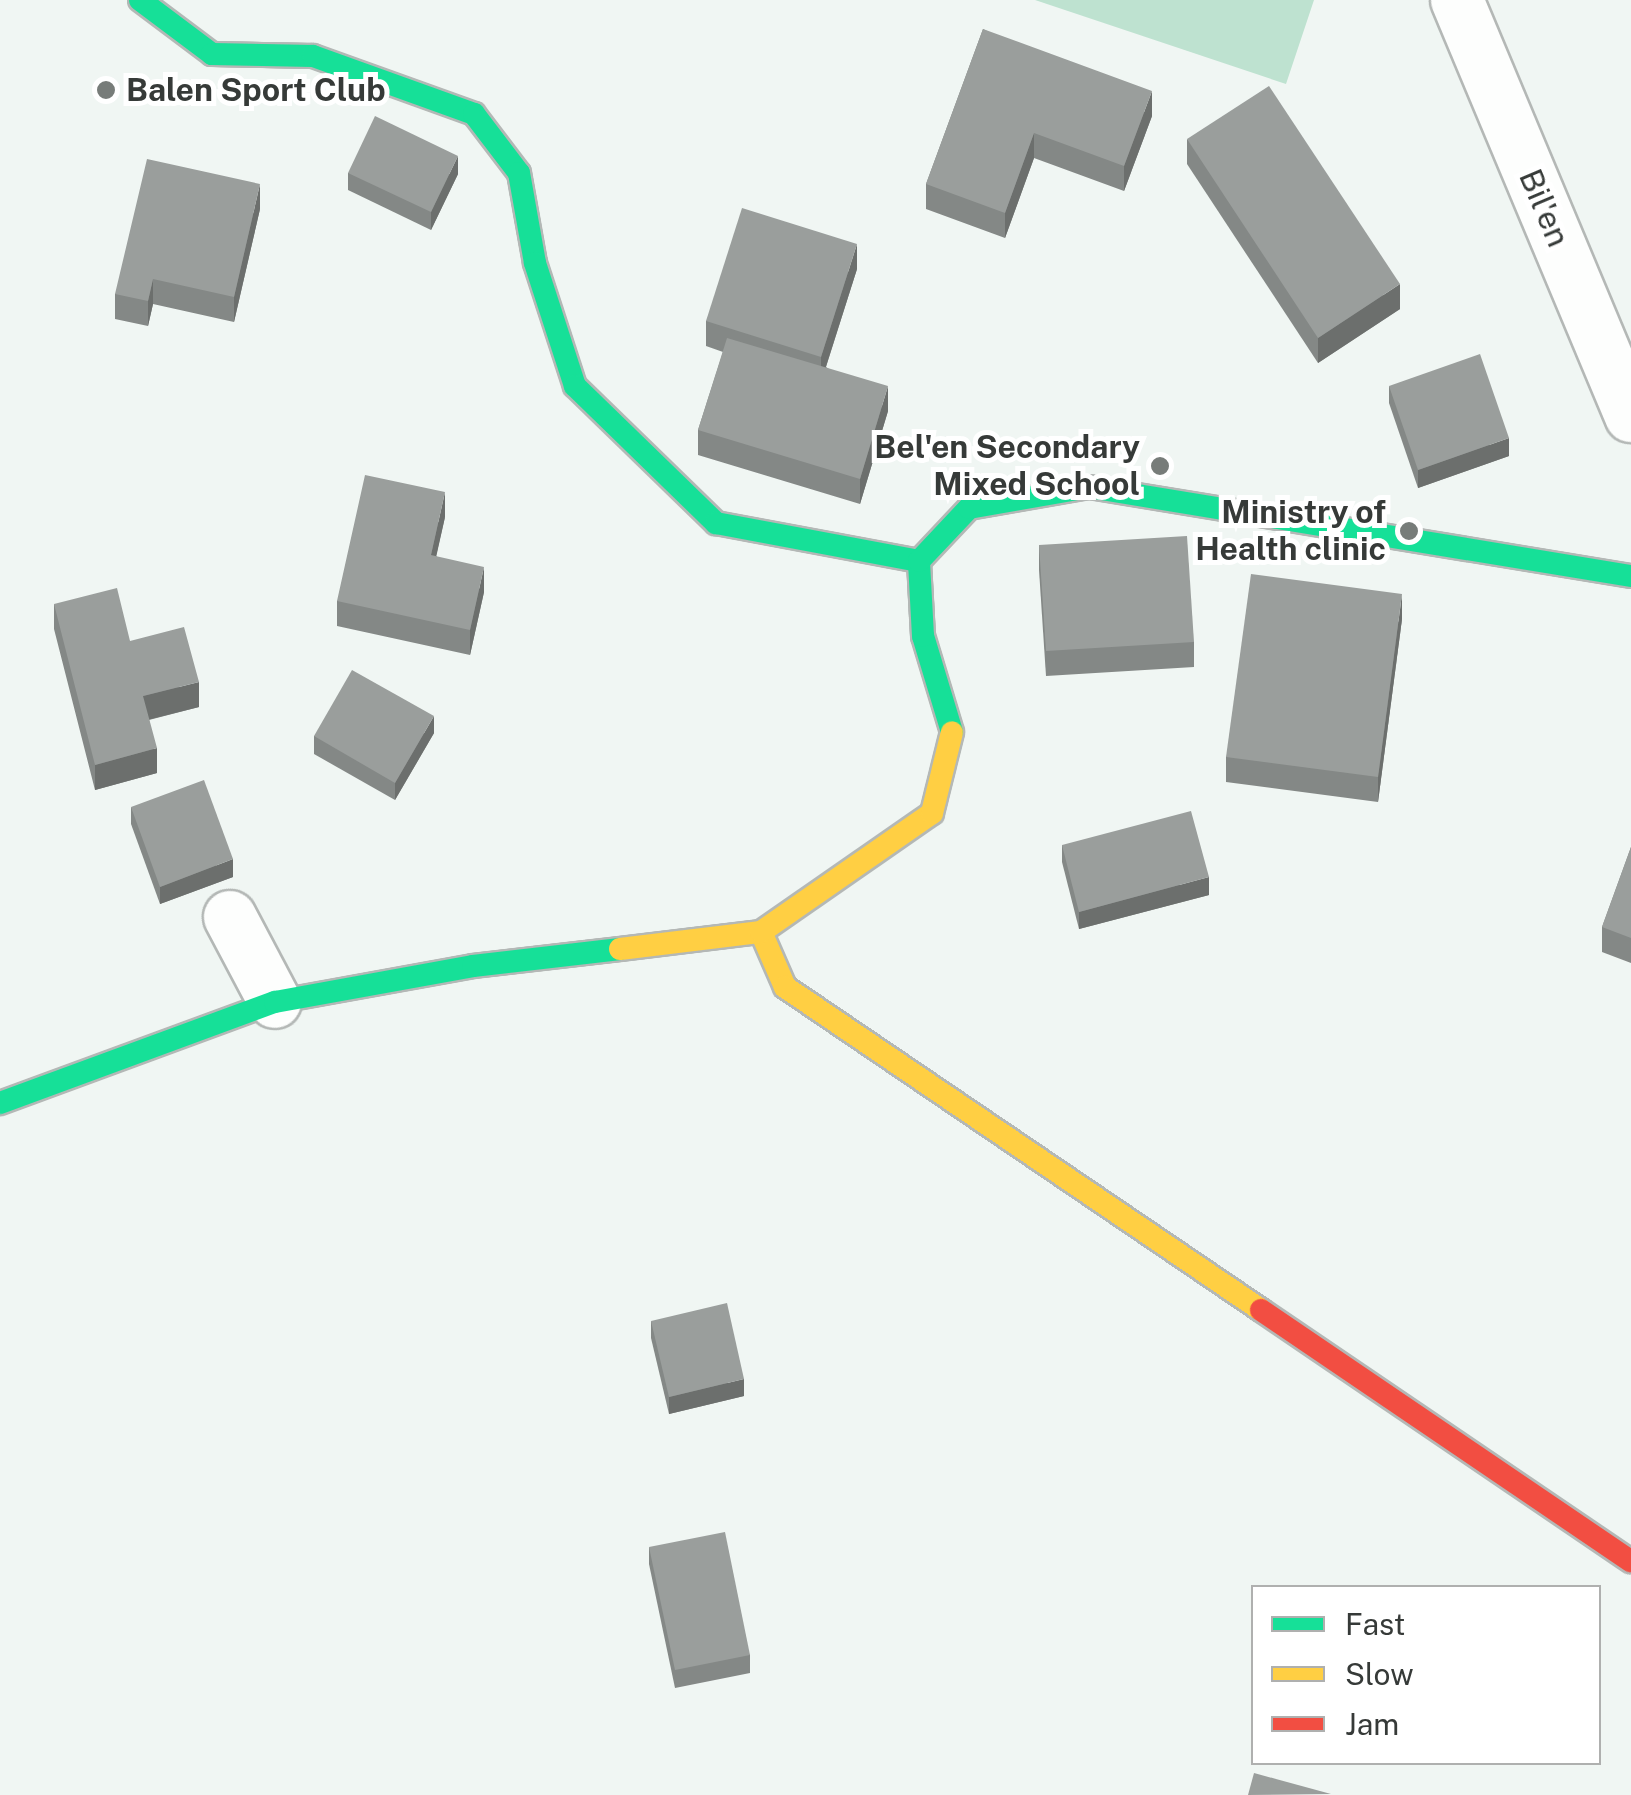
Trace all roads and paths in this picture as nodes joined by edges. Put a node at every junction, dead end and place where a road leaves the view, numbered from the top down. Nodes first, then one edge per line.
1 (140, 0) edge
2 (1457, 0) edge
3 (1631, 416) edge
4 (918, 561) junction
5 (1631, 576) edge
6 (230, 918) dead end
7 (761, 932) junction
8 (274, 1002) junction
9 (0, 1103) edge
10 (1631, 1561) edge

1 - 4 street
2 - 3 street, Bil'en
4 - 5 street
4 - 7 street
6 - 8 street
7 - 8 street
7 - 10 street
8 - 9 street

